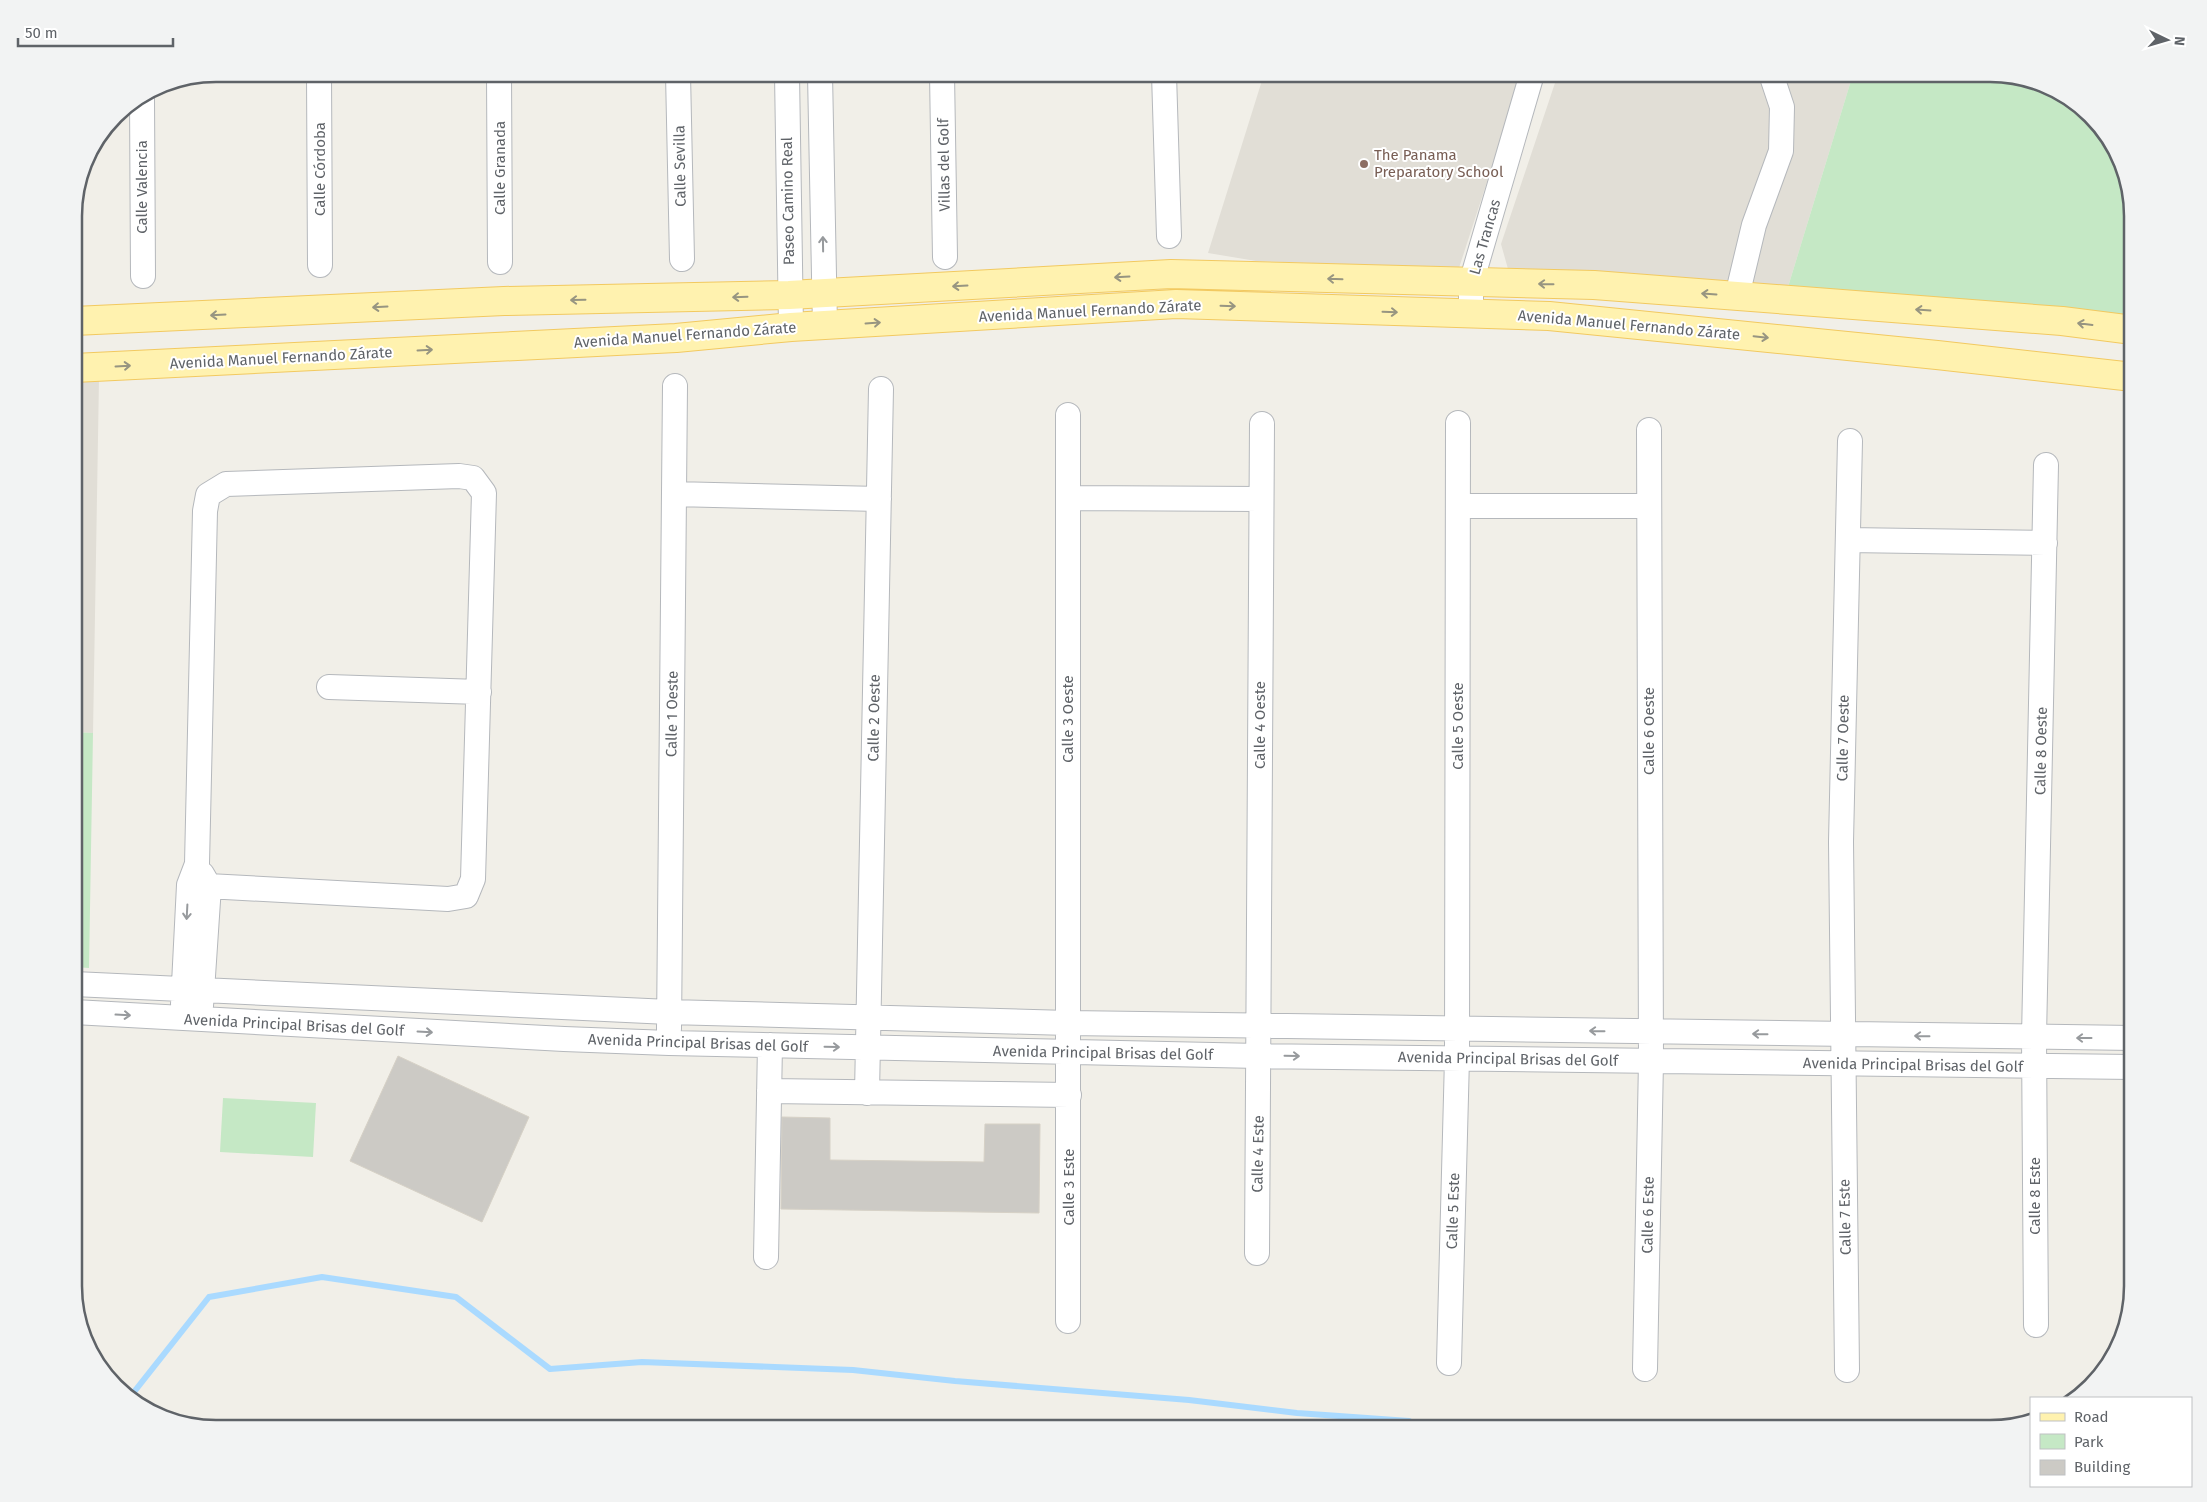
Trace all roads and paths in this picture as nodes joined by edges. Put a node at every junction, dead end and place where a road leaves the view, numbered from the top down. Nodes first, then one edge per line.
1 (1164, 82) edge
2 (1530, 82) edge
3 (1773, 82) edge
4 (319, 83) edge
5 (499, 83) edge
6 (678, 83) edge
7 (787, 83) edge
8 (820, 83) edge
9 (942, 83) edge
10 (142, 105) edge
11 (1168, 236) dead end
12 (945, 257) dead end
13 (682, 259) dead end
14 (500, 262) dead end
15 (320, 265) dead end
16 (142, 276) dead end
17 (1471, 283) junction
18 (824, 292) junction
19 (789, 295) junction
20 (1737, 296) junction
21 (1471, 314) junction
22 (83, 322) edge
23 (824, 326) junction
24 (791, 328) junction
25 (2124, 329) edge
26 (83, 368) edge
27 (2124, 376) edge
28 (675, 386) dead end
29 (881, 389) dead end
30 (1068, 415) dead end
31 (1458, 423) dead end
32 (1262, 424) dead end
33 (1649, 430) dead end
34 (1850, 441) dead end
35 (2046, 465) dead end
36 (674, 494) junction
37 (1068, 498) junction
38 (879, 499) junction
39 (1261, 500) junction
40 (1458, 506) junction
41 (1648, 506) junction
42 (1848, 540) junction
43 (2045, 543) junction
44 (329, 687) dead end
45 (479, 692) junction
46 (198, 879) junction
47 (83, 984) edge
48 (193, 990) junction
49 (669, 1012) junction
50 (83, 1013) edge
51 (868, 1018) junction
52 (191, 1019) junction
53 (1068, 1023) junction
54 (1258, 1025) junction
55 (1457, 1028) junction
56 (1650, 1032) junction
57 (1842, 1035) junction
58 (2034, 1037) junction
59 (2124, 1038) edge
60 (669, 1043) junction
61 (770, 1045) junction
62 (867, 1048) junction
63 (1070, 1052) junction
64 (1259, 1056) junction
65 (1457, 1058) junction
66 (1651, 1061) junction
67 (1842, 1064) junction
68 (2035, 1067) junction
69 (2124, 1067) edge
70 (769, 1091) junction
71 (867, 1093) junction
72 (1069, 1094) junction
73 (1257, 1253) dead end
74 (766, 1257) dead end
75 (1068, 1321) dead end
76 (2036, 1325) dead end
77 (1449, 1363) dead end
78 (1645, 1369) dead end
79 (1847, 1370) dead end

1 - 11 street
2 - 17 street, Las Trancas
3 - 20 street
4 - 15 street, Calle Córdoba
5 - 14 street, Calle Granada
6 - 13 street, Calle Sevilla
7 - 19 street, Paseo Camino Real
18 -> 8 street
9 - 12 street, Villas del Golf
10 - 16 street, Calle Valencia
17 -> 18 main road, Avenida Manuel Fernando Zárate
20 -> 17 main road, Avenida Manuel Fernando Zárate
17 - 21 street, Las Trancas
18 - 19 main road, Avenida Manuel Fernando Zárate
18 - 23 street
19 -> 22 main road, Avenida Manuel Fernando Zárate
19 - 24 street, Paseo Camino Real
25 -> 20 main road, Avenida Manuel Fernando Zárate
23 -> 21 main road, Avenida Manuel Fernando Zárate
21 -> 27 main road, Avenida Manuel Fernando Zárate
23 - 24 main road, Avenida Manuel Fernando Zárate
26 -> 24 main road, Avenida Manuel Fernando Zárate
28 - 36 street, Calle 1 Oeste
29 - 38 street, Calle 2 Oeste
30 - 37 street, Calle 3 Oeste
31 - 40 street, Calle 5 Oeste
32 - 39 street, Calle 4 Oeste
33 - 41 street, Calle 6 Oeste
34 - 42 street, Calle 7 Oeste
35 - 43 street, Calle 8 Oeste
36 - 38 street
36 - 49 street, Calle 1 Oeste
37 - 39 street
37 - 53 street, Calle 3 Oeste
38 - 51 street, Calle 2 Oeste
39 - 54 street, Calle 4 Oeste
40 - 41 street
40 - 55 street, Calle 5 Oeste
41 - 56 street, Calle 6 Oeste
42 - 43 street
42 - 57 street, Calle 7 Oeste
43 - 58 street, Calle 8 Oeste
44 - 45 street
45 - 46 street
45 - 46 street
46 - 48 street
47 - 48 street, Avenida Principal Brisas del Golf
48 - 49 street, Avenida Principal Brisas del Golf
48 - 52 street
49 - 51 street, Avenida Principal Brisas del Golf
49 - 60 street, Calle 1 Oeste
50 -> 52 street, Avenida Principal Brisas del Golf
51 - 53 street, Avenida Principal Brisas del Golf
51 - 62 street, Calle 2 Oeste
52 -> 60 street, Avenida Principal Brisas del Golf
53 - 54 street, Avenida Principal Brisas del Golf
53 - 63 street, Calle 3 Oeste
54 - 55 street, Avenida Principal Brisas del Golf
54 - 64 street, Calle 4 Oeste
56 -> 55 street, Avenida Principal Brisas del Golf
55 - 65 street, Calle 5 Oeste
57 -> 56 street, Avenida Principal Brisas del Golf
56 - 66 street, Calle 6 Oeste
58 -> 57 street, Avenida Principal Brisas del Golf
57 - 67 street, Calle 7 Oeste
59 -> 58 street, Avenida Principal Brisas del Golf
58 - 68 street, Calle 8 Oeste
60 - 61 street, Avenida Principal Brisas del Golf
61 -> 62 street, Avenida Principal Brisas del Golf
61 - 70 street
62 - 63 street, Avenida Principal Brisas del Golf
62 - 71 street, Calle 2 Oeste
63 - 64 street, Avenida Principal Brisas del Golf
63 - 72 street, Calle 3 Este
64 -> 65 street, Avenida Principal Brisas del Golf
64 - 73 street, Calle 4 Este
65 - 66 street, Avenida Principal Brisas del Golf
65 - 77 street, Calle 5 Este
66 - 67 street, Avenida Principal Brisas del Golf
66 - 78 street, Calle 6 Este
67 - 68 street, Avenida Principal Brisas del Golf
67 - 79 street, Calle 7 Este
68 - 69 street, Avenida Principal Brisas del Golf
68 - 76 street, Calle 8 Este
70 - 71 street
70 - 74 street
71 - 72 street
72 - 75 street, Calle 3 Este

